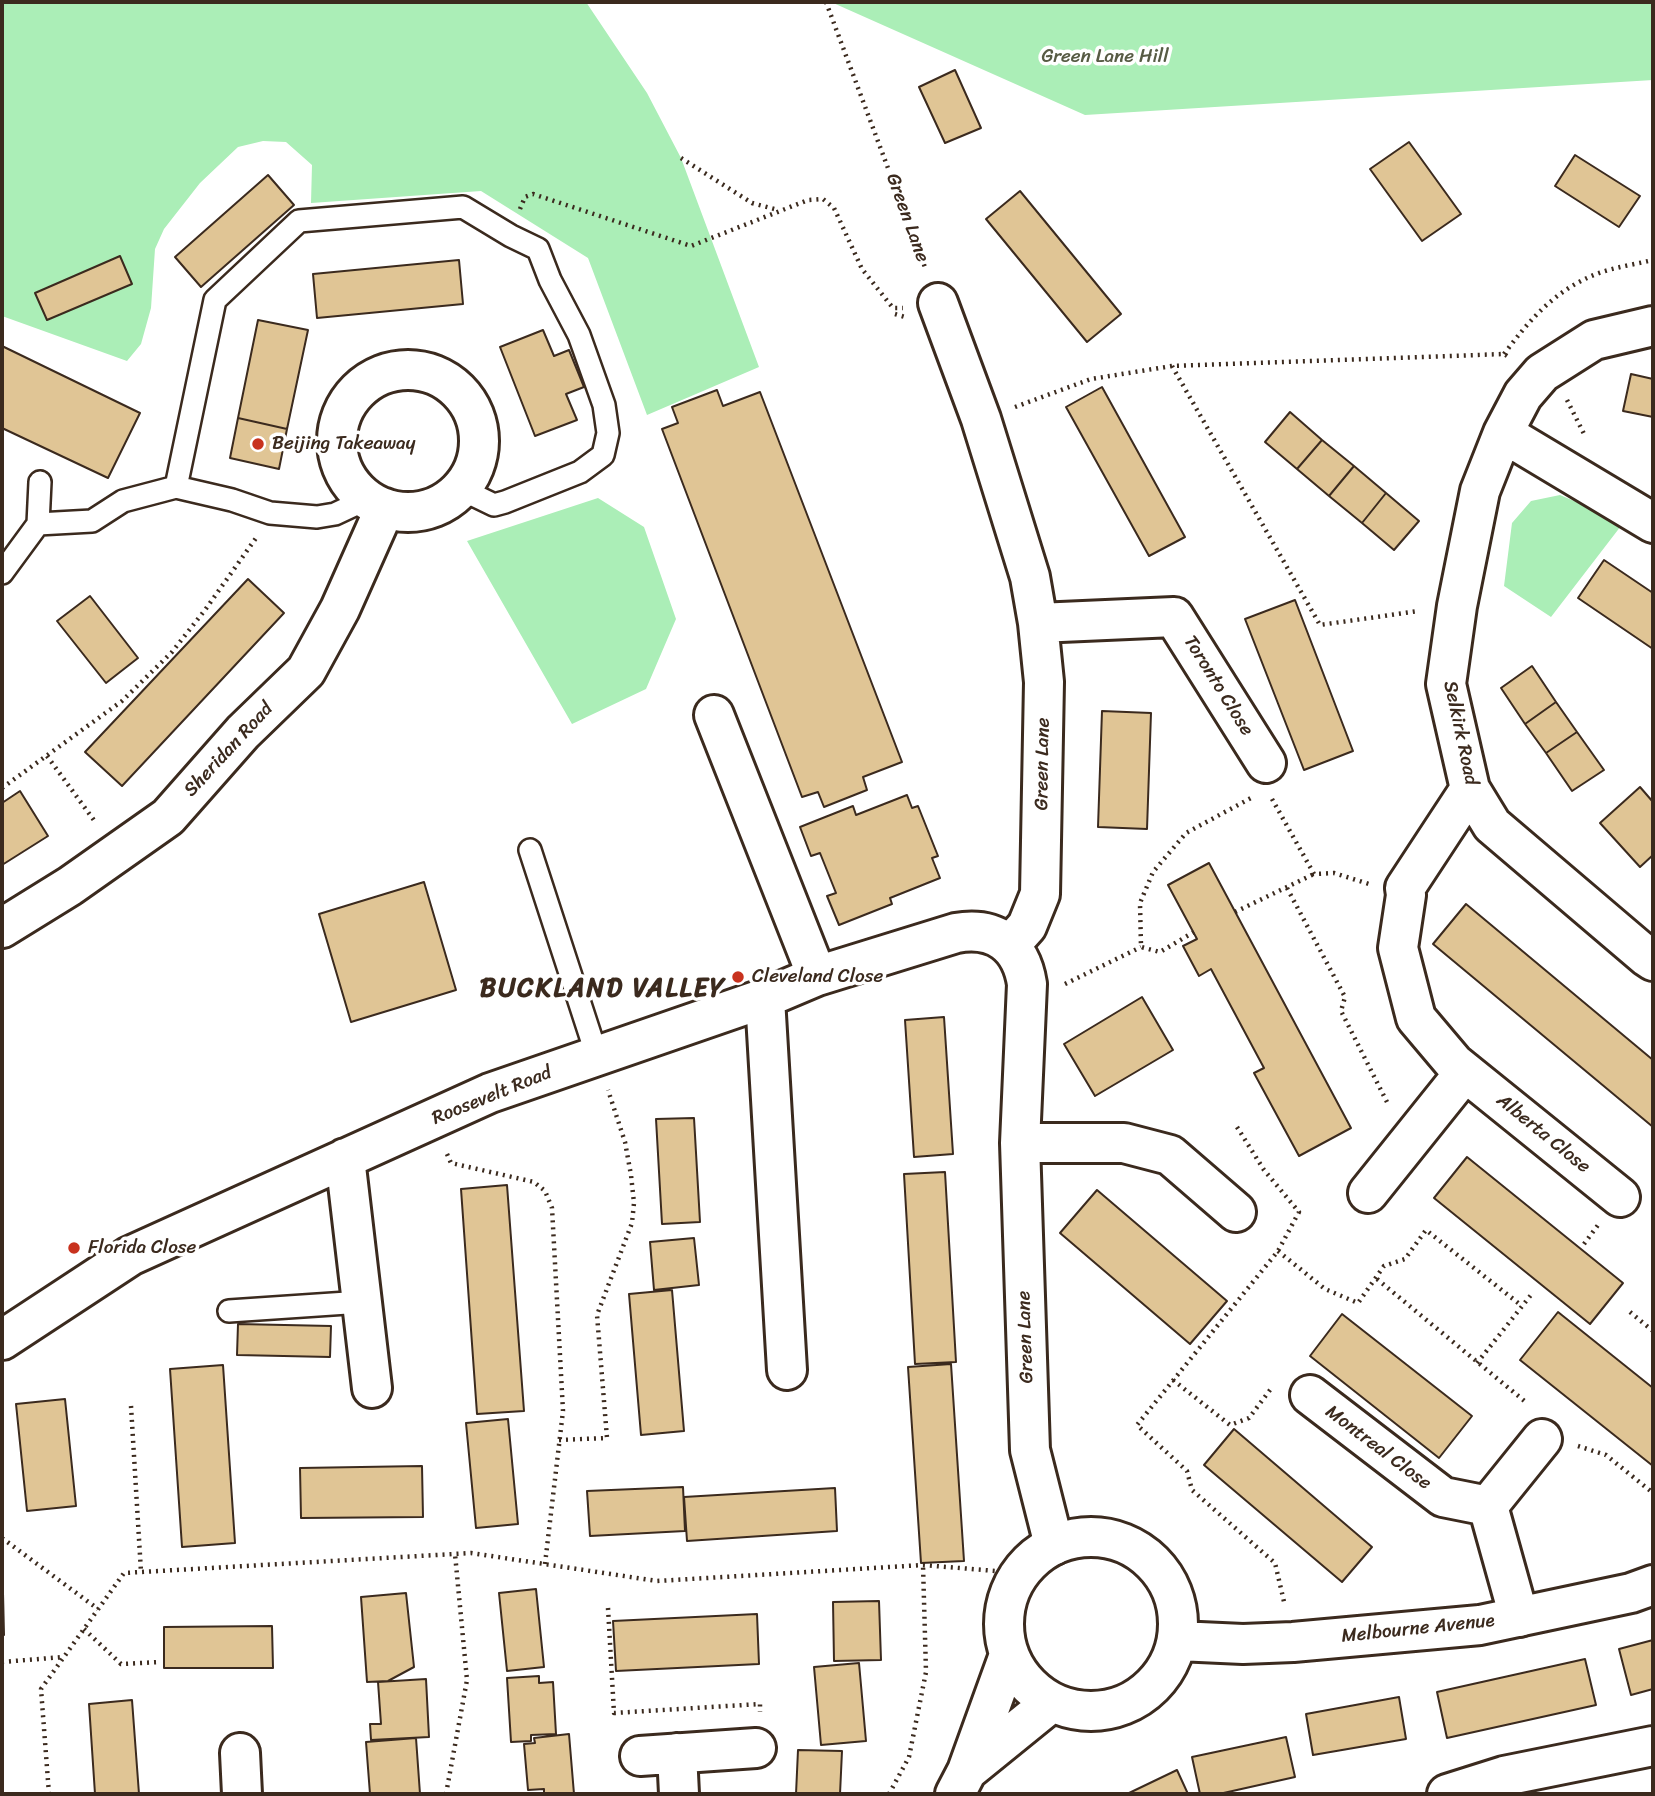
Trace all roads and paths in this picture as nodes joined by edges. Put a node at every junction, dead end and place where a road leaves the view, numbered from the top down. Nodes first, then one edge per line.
1 (826, 2) edge
2 (681, 158) dead end
3 (780, 211) junction
4 (511, 236) junction
5 (1653, 260) edge
6 (938, 303) junction
7 (1653, 326) edge
8 (1504, 354) junction
9 (1172, 366) junction
10 (1548, 369) junction
11 (981, 419) junction
12 (1503, 433) junction
13 (1587, 440) dead end
14 (40, 482) dead end
15 (176, 488) junction
16 (461, 489) junction
17 (376, 504) junction
18 (270, 513) junction
19 (1653, 523) edge
20 (38, 524) junction
21 (2, 573) edge
22 (1457, 606) junction
23 (1038, 623) junction
24 (714, 715) dead end
25 (47, 756) junction
26 (1267, 776) junction
27 (2, 789) edge
28 (1470, 789) junction
29 (530, 850) dead end
30 (118, 852) junction
31 (1314, 874) junction
32 (1287, 888) junction
33 (1406, 895) junction
34 (1235, 912) dead end
35 (2, 928) edge
36 (1194, 932) dead end
37 (1010, 945) junction
38 (1141, 947) junction
39 (1653, 961) edge
40 (817, 976) junction
41 (765, 998) junction
42 (1026, 1002) junction
43 (597, 1056) junction
44 (1465, 1072) junction
45 (434, 1118) junction
46 (1237, 1127) dead end
47 (1413, 1138) junction
48 (1020, 1143) junction
49 (345, 1158) junction
50 (1368, 1193) dead end
51 (1620, 1197) dead end
52 (1237, 1212) dead end
53 (1278, 1251) junction
54 (1377, 1279) junction
55 (1531, 1295) dead end
56 (362, 1302) junction
57 (1522, 1306) junction
58 (229, 1311) dead end
59 (1630, 1312) dead end
60 (1653, 1331) edge
61 (2, 1340) edge
62 (1477, 1363) junction
63 (787, 1370) dead end
64 (1173, 1380) junction
65 (372, 1388) dead end
66 (1310, 1395) joint
67 (131, 1405) dead end
68 (1549, 1429) junction
69 (559, 1440) junction
70 (1653, 1493) edge
71 (1488, 1506) junction
72 (2, 1538) edge
73 (1054, 1545) junction
74 (455, 1554) junction
75 (545, 1564) junction
76 (923, 1565) junction
77 (141, 1572) junction
78 (1020, 1573) junction
79 (1653, 1585) edge
80 (608, 1608) dead end
81 (98, 1609) junction
82 (1519, 1617) junction
83 (84, 1629) junction
84 (1178, 1641) junction
85 (1293, 1642) junction
86 (1009, 1655) junction
87 (64, 1657) junction
88 (2, 1662) edge
89 (160, 1662) dead end
90 (1052, 1702) junction
91 (1653, 1746) edge
92 (757, 1748) joint
93 (240, 1753) dead end
94 (961, 1783) edge
95 (49, 1794) edge
96 (242, 1794) edge
97 (446, 1794) edge
98 (679, 1794) edge
99 (889, 1794) edge
100 (1447, 1794) edge

1 - 6 path, Green Lane
2 - 3 path
3 - 4 path
3 - 6 path
4 - 15 lane
4 - 16 lane
5 - 8 path
6 - 11 street, Green Lane
7 - 10 street, Selkirk Road
8 - 9 path
8 - 10 path
9 - 11 path
9 - 22 path
10 - 12 street, Selkirk Road
10 - 13 path
11 - 23 street, Green Lane
12 - 19 street
12 - 22 street, Selkirk Road
14 - 20 lane
15 - 18 lane
15 - 20 lane
16 - 17 street
16 - 17 street
17 - 18 lane
17 - 30 street, Sheridan Road
18 - 25 path
20 - 21 lane
22 - 28 street, Selkirk Road
23 - 26 street, Toronto Close
23 - 37 street, Green Lane
24 - 40 street
25 - 27 path
25 - 30 path
26 - 31 path
26 - 38 path
28 - 33 street, Alberta Close
28 - 39 street, Selkirk Road
29 - 43 lane
30 - 35 street, Sheridan Road
31 - 32 path
31 - 33 path
32 - 34 path
32 - 47 path
33 - 44 street, Alberta Close
36 - 38 path
37 - 40 street, Roosevelt Road
37 - 42 street, Green Lane
38 - 42 path
40 - 41 street, Roosevelt Road
41 - 43 street, Roosevelt Road
41 - 63 street
42 - 48 street, Green Lane
43 - 45 street, Roosevelt Road
43 - 69 path
44 - 47 street
44 - 51 street, Alberta Close
45 - 49 street, Roosevelt Road
45 - 69 path
46 - 53 path
47 - 50 street
48 - 52 street
48 - 73 street, Green Lane
49 - 56 street
49 - 61 street, Roosevelt Road
53 - 54 path
53 - 64 path
54 - 57 path
54 - 62 path
55 - 57 path
56 - 58 lane
56 - 65 street
57 - 62 path
59 - 60 path
62 - 68 path
64 - 66 path
64 - 85 path
66 - 71 street, Montreal Close
67 - 77 path
68 - 70 path
68 - 71 street
69 - 75 path
71 - 82 street
72 - 81 path
73 - 78 street
73 - 84 street
74 - 75 path
74 - 77 path
74 - 97 path
75 - 76 path
76 - 78 path
76 - 99 path
77 - 81 path
78 - 86 street
79 - 82 street, Melbourne Avenue
80 - 92 path
81 - 83 path
82 - 85 street, Melbourne Avenue
83 - 87 path
83 - 89 path
84 - 85 street, Melbourne Avenue
84 - 90 street
86 - 90 street
86 - 94 street
87 - 88 path
87 - 95 path
90 - 94 street
91 - 100 street
92 - 98 street
93 - 96 street

